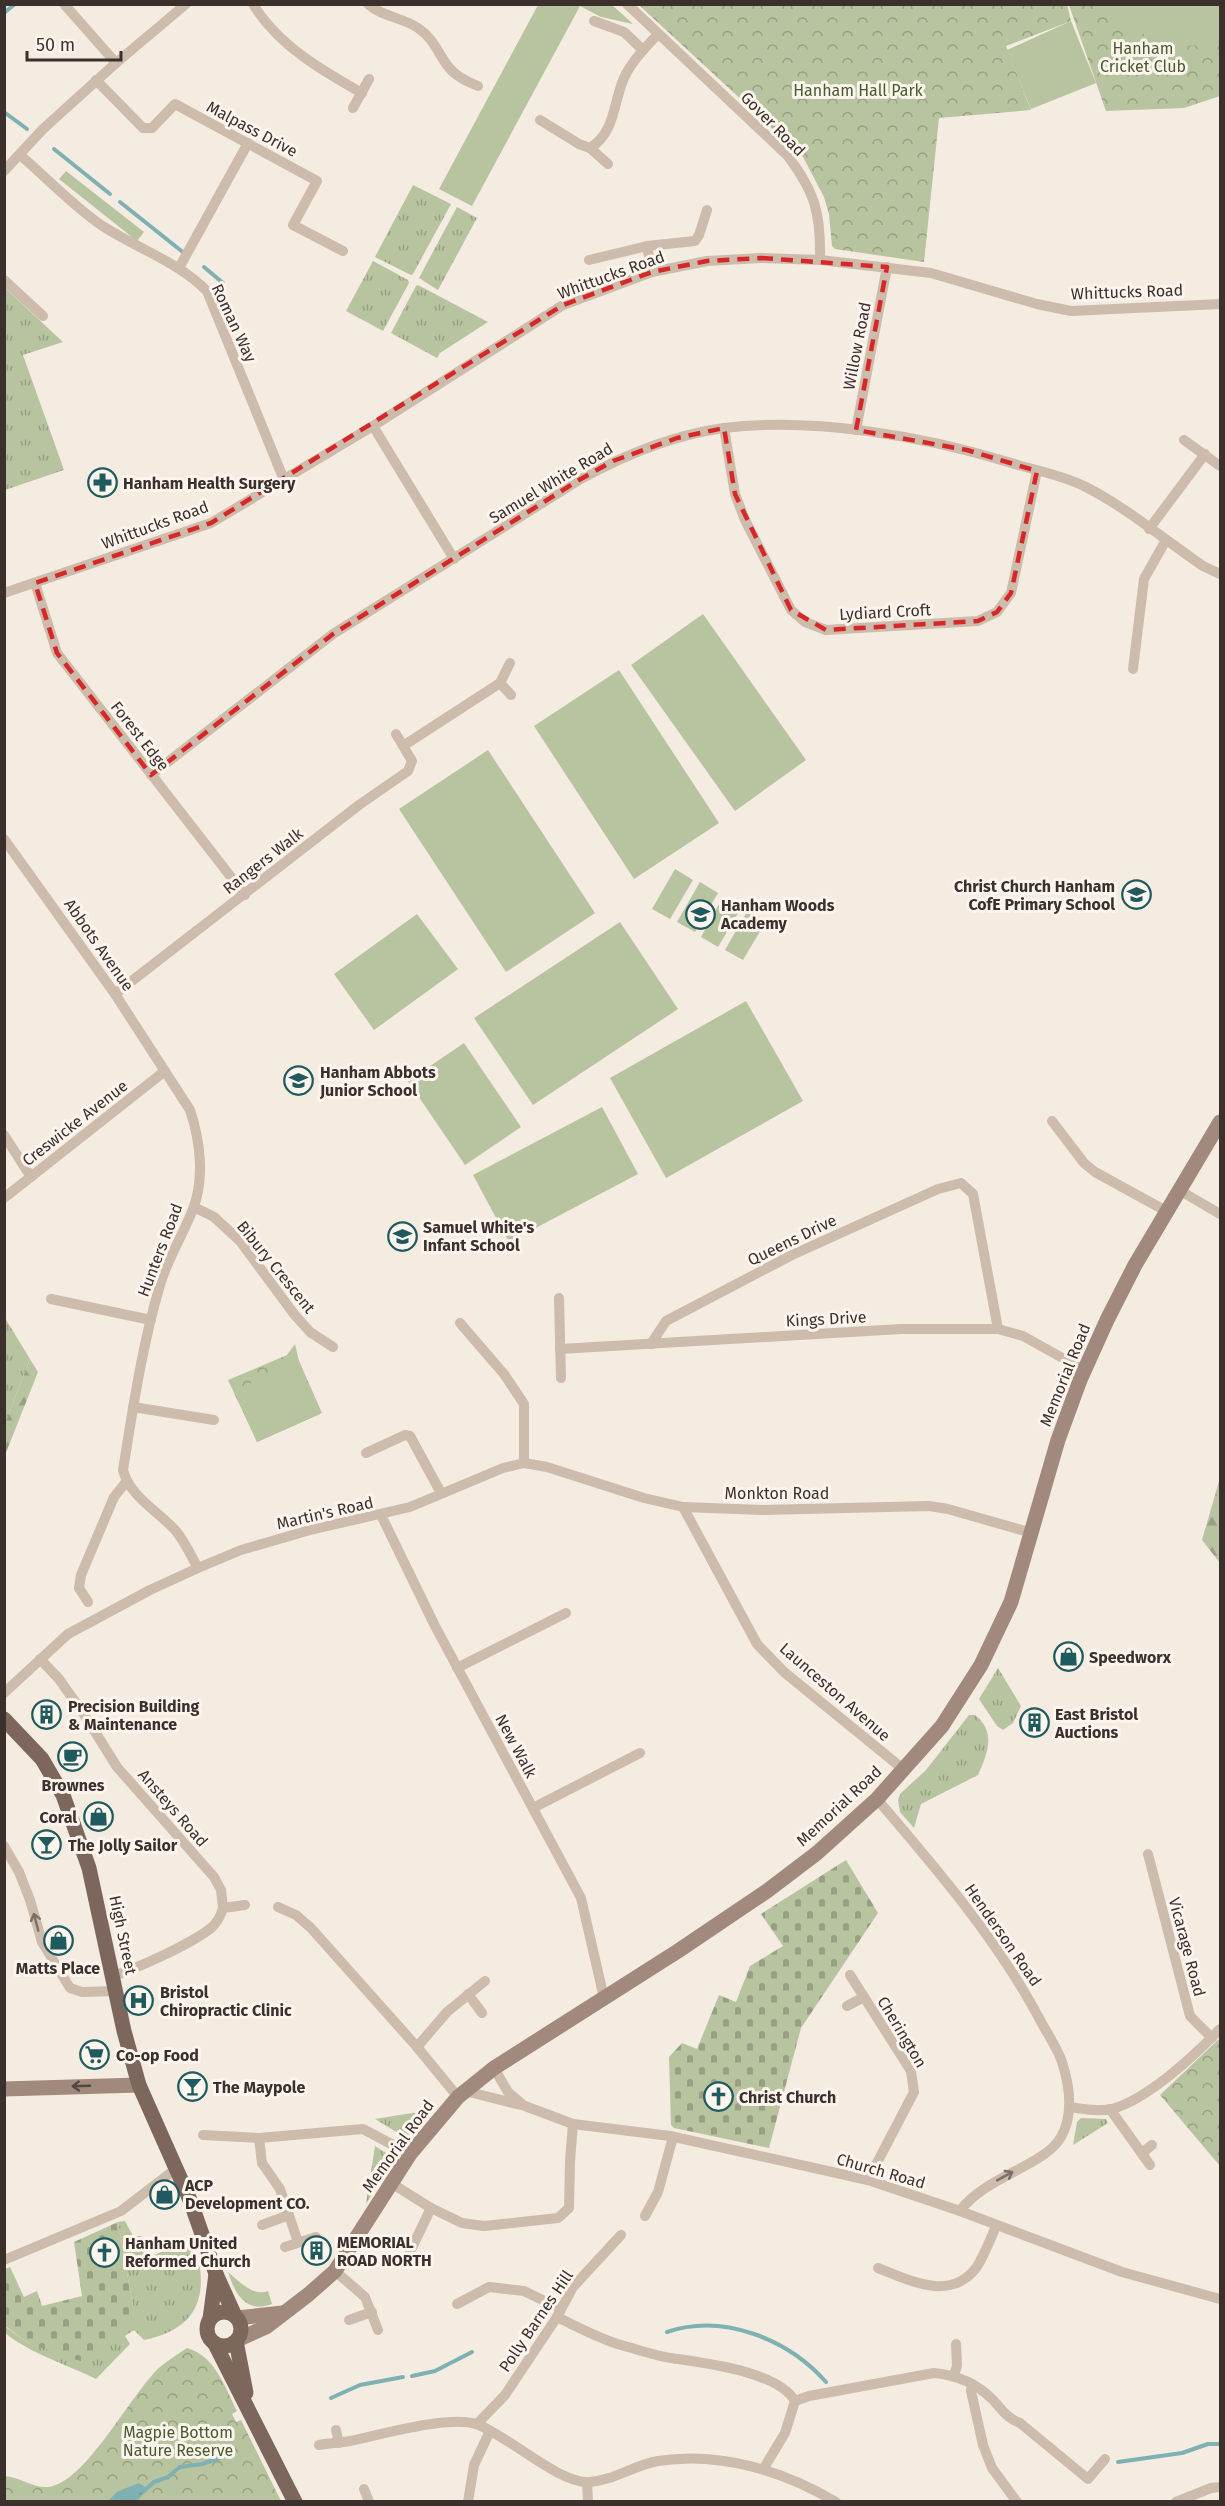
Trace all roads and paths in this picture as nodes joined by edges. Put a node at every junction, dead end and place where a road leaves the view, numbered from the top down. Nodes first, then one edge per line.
1 (64, 4) edge
2 (186, 4) edge
3 (253, 4) edge
4 (368, 4) edge
5 (627, 4) edge
6 (594, 21) dead end
7 (658, 34) junction
8 (643, 50) junction
9 (116, 63) junction
10 (369, 79) dead end
11 (96, 81) junction
12 (477, 86) dead end
13 (362, 93) junction
14 (353, 108) dead end
15 (540, 120) dead end
16 (248, 142) junction
17 (590, 148) junction
18 (20, 155) junction
19 (608, 164) dead end
20 (4, 171) edge
21 (707, 210) dead end
22 (647, 246) junction
23 (343, 250) dead end
24 (589, 260) dead end
25 (820, 260) junction
26 (179, 267) junction
27 (887, 267) junction
28 (652, 273) junction
29 (4, 280) edge
30 (1221, 304) edge
31 (43, 316) dead end
32 (373, 426) junction
33 (724, 428) junction
34 (856, 430) junction
35 (1184, 440) dead end
36 (1205, 454) junction
37 (1221, 466) edge
38 (1037, 471) junction
39 (284, 480) junction
40 (1149, 529) junction
41 (1166, 540) junction
42 (454, 559) junction
43 (1221, 574) edge
44 (35, 583) junction
45 (4, 593) edge
46 (510, 663) dead end
47 (1133, 669) dead end
48 (500, 683) junction
49 (511, 695) dead end
50 (396, 734) dead end
51 (403, 746) junction
52 (151, 775) junction
53 (4, 839) edge
54 (245, 895) junction
55 (115, 994) junction
56 (165, 1071) junction
57 (1052, 1121) dead end
58 (1221, 1122) edge
59 (4, 1135) edge
60 (31, 1178) junction
61 (1179, 1190) junction
62 (4, 1198) edge
63 (194, 1207) junction
64 (1166, 1211) junction
65 (1221, 1214) edge
66 (559, 1298) dead end
67 (51, 1299) dead end
68 (151, 1320) junction
69 (460, 1323) dead end
70 (998, 1329) junction
71 (651, 1344) junction
72 (333, 1347) dead end
73 (560, 1349) junction
74 (1084, 1370) junction
75 (561, 1378) dead end
76 (133, 1407) junction
77 (214, 1420) dead end
78 (366, 1453) dead end
79 (524, 1463) junction
80 (126, 1482) junction
81 (441, 1493) junction
82 (683, 1507) junction
83 (381, 1515) junction
84 (1032, 1533) junction
85 (198, 1568) junction
86 (88, 1602) dead end
87 (566, 1613) dead end
88 (40, 1659) junction
89 (457, 1668) junction
90 (4, 1693) edge
91 (4, 1719) edge
92 (640, 1753) dead end
93 (903, 1769) junction
94 (878, 1799) junction
95 (533, 1808) junction
96 (4, 1846) edge
97 (1148, 1854) dead end
98 (245, 1905) dead end
99 (278, 1907) dead end
100 (223, 1908) junction
101 (850, 1976) dead end
102 (485, 1981) dead end
103 (114, 1983) junction
104 (468, 1994) junction
105 (864, 1997) junction
106 (604, 1998) junction
107 (847, 2006) dead end
108 (482, 2013) dead end
109 (1221, 2030) edge
110 (1212, 2038) junction
111 (417, 2047) junction
112 (494, 2068) junction
113 (139, 2085) junction
114 (4, 2089) edge
115 (461, 2094) junction
116 (525, 2106) junction
117 (1070, 2107) junction
118 (1110, 2109) junction
119 (573, 2124) junction
120 (203, 2135) dead end
121 (673, 2137) junction
122 (258, 2138) junction
123 (1152, 2145) dead end
124 (1142, 2153) junction
125 (410, 2154) junction
126 (1150, 2165) dead end
127 (177, 2168) junction
128 (868, 2180) junction
129 (392, 2183) junction
130 (431, 2208) junction
131 (960, 2211) junction
132 (289, 2215) junction
133 (645, 2216) dead end
134 (262, 2225) dead end
135 (996, 2226) junction
136 (621, 2235) dead end
137 (316, 2236) dead end
138 (298, 2242) junction
139 (285, 2247) dead end
140 (408, 2256) dead end
141 (4, 2260) edge
142 (878, 2268) dead end
143 (335, 2271) junction
144 (216, 2274) junction
145 (1221, 2299) edge
146 (457, 2304) dead end
147 (372, 2312) junction
148 (283, 2313) junction
149 (559, 2313) junction
150 (236, 2317) junction
151 (210, 2319) junction
152 (349, 2320) dead end
153 (378, 2330) dead end
154 (237, 2341) junction
155 (215, 2344) junction
156 (956, 2344) dead end
157 (954, 2375) junction
158 (972, 2384) junction
159 (795, 2401) junction
160 (250, 2410) junction
161 (477, 2424) junction
162 (336, 2430) dead end
163 (490, 2431) junction
164 (339, 2443) junction
165 (319, 2445) dead end
166 (1105, 2459) dead end
167 (764, 2468) junction
168 (587, 2482) junction
169 (1221, 2487) edge
170 (364, 2489) dead end
171 (295, 2502) edge
172 (369, 2502) edge
173 (468, 2502) edge
174 (588, 2502) edge
175 (836, 2502) edge
176 (1017, 2502) edge
177 (1176, 2502) edge

1 - 9 street
2 - 9 street
3 - 13 street
4 - 12 street
5 - 7 street, Gover Road
6 - 8 street
7 - 8 street
7 - 25 street, Gover Road
8 - 17 street
9 - 11 street
10 - 13 street
11 - 16 street, Malpass Drive
11 - 18 street
13 - 14 street
15 - 17 street
16 - 23 street, Malpass Drive
16 - 26 street
17 - 19 street
18 - 20 street
18 - 26 street, Roman Way
21 - 22 street
22 - 24 street
22 - 28 street
25 - 27 street, Whittucks Road
25 - 28 street, Whittucks Road
26 - 39 street, Roman Way
27 - 30 street, Whittucks Road
27 - 34 street, Willow Road
28 - 32 street, Whittucks Road
29 - 31 street
32 - 39 street, Whittucks Road
32 - 42 street
33 - 34 street, Samuel White Road
33 - 38 street, Lydiard Croft
33 - 42 street, Samuel White Road
34 - 38 street, Samuel White Road
35 - 36 street
36 - 37 street
36 - 40 street
38 - 40 street, Samuel White Road
39 - 44 street, Whittucks Road
40 - 41 street, Samuel White Road
41 - 43 street, Samuel White Road
41 - 47 street
42 - 52 street, Samuel White Road
44 - 45 street, Whittucks Road
44 - 52 street, Forest Edge
46 - 48 street
48 - 49 street
48 - 51 street
50 - 51 street, Rangers Walk
51 - 54 street, Rangers Walk
52 - 54 street, Forest Edge
53 - 55 street, Abbots Avenue
54 - 55 street, Rangers Walk
55 - 56 street, Abbots Avenue
56 - 60 street, Creswicke Avenue
56 - 63 street, Hunters Road
57 - 64 street
58 - 61 street, Memorial Road
59 - 60 street
60 - 62 street, Creswicke Avenue
61 - 64 street, Memorial Road
61 - 65 street
63 - 68 street, Hunters Road
63 - 72 street, Bibury Crescent
64 - 74 street, Memorial Road
66 - 73 street
67 - 68 street
68 - 76 street, Hunters Road
69 - 79 street
70 - 71 street, Kings Drive
70 - 71 street, Queens Drive
70 - 74 street, Kings Drive
71 - 73 street, Kings Drive
73 - 75 street
74 - 84 street, Memorial Road
76 - 77 street
76 - 80 street, Hunters Road
78 - 81 street
79 - 81 street, Martin's Road
79 - 82 street, Monkton Road
80 - 85 street
80 - 86 street
81 - 83 street, Martin's Road
82 - 84 street, Monkton Road
82 - 93 street, Launceston Avenue
83 - 85 street, Martin's Road
83 - 89 street, New Walk
84 - 93 street, Memorial Road
85 - 88 street, Martin's Road
87 - 89 street
88 - 90 street, Martin's Road
88 - 100 street, Ansteys Road
89 - 95 street, New Walk
91 - 103 main road, High Street
92 - 95 street
93 - 94 street, Memorial Road
94 - 106 street, Memorial Road
94 - 117 street, Henderson Road
95 - 106 street, New Walk
103 -> 96 street
97 - 110 street, Vicarage Road
98 - 100 street
99 - 111 street
100 - 103 street
101 - 105 street, Cherington
102 - 104 street
103 - 113 main road, High Street
104 - 108 street
104 - 111 street
105 - 107 street, Cherington
105 - 128 street, Cherington
106 - 112 street, Memorial Road
109 - 110 street
110 - 118 street
111 - 115 street
112 - 115 street, Memorial Road
112 - 116 street, Church Road
113 -> 114 street
113 - 127 main road, High Street
115 - 116 street, Church Road
115 - 125 street, Memorial Road
116 - 119 street, Church Road
117 - 118 street
131 -> 117 street
118 - 124 street
119 - 121 street, Church Road
119 - 130 street
120 - 122 street
121 - 128 street, Church Road
121 - 133 street
122 - 125 street
122 - 132 street
123 - 124 street
124 - 126 street
125 - 129 street, Memorial Road
127 - 141 street
127 - 144 main road, High Street
128 - 131 street, Church Road
129 - 130 street
129 - 143 street, Memorial Road
130 - 140 street
131 - 135 street, Church Road
132 - 134 street
132 - 138 street
135 - 142 street
135 - 145 street, Church Road
136 - 149 street, Polly Barnes Hill
137 - 138 street
138 - 139 street
143 - 147 street
143 - 148 street, Memorial Road
144 - 150 main road, High Street
144 - 151 main road, High Street
146 - 149 street
147 - 152 street
147 - 153 street
148 - 150 street, Memorial Road
148 - 154 street, Memorial Road
149 - 159 street
149 - 161 street, Polly Barnes Hill
150 - 151 main road
150 - 154 main road
151 - 155 main road
154 - 155 main road
154 - 160 main road
155 - 160 main road
156 - 157 street
157 - 158 street
157 - 159 street
158 - 166 street
158 - 176 street
159 - 167 street
160 - 171 main road
161 - 163 street
161 - 164 street
162 - 164 street
163 - 168 street
163 - 173 street
164 - 165 street
167 - 168 street
167 - 175 street
168 - 174 street
169 - 177 street
170 - 172 street

